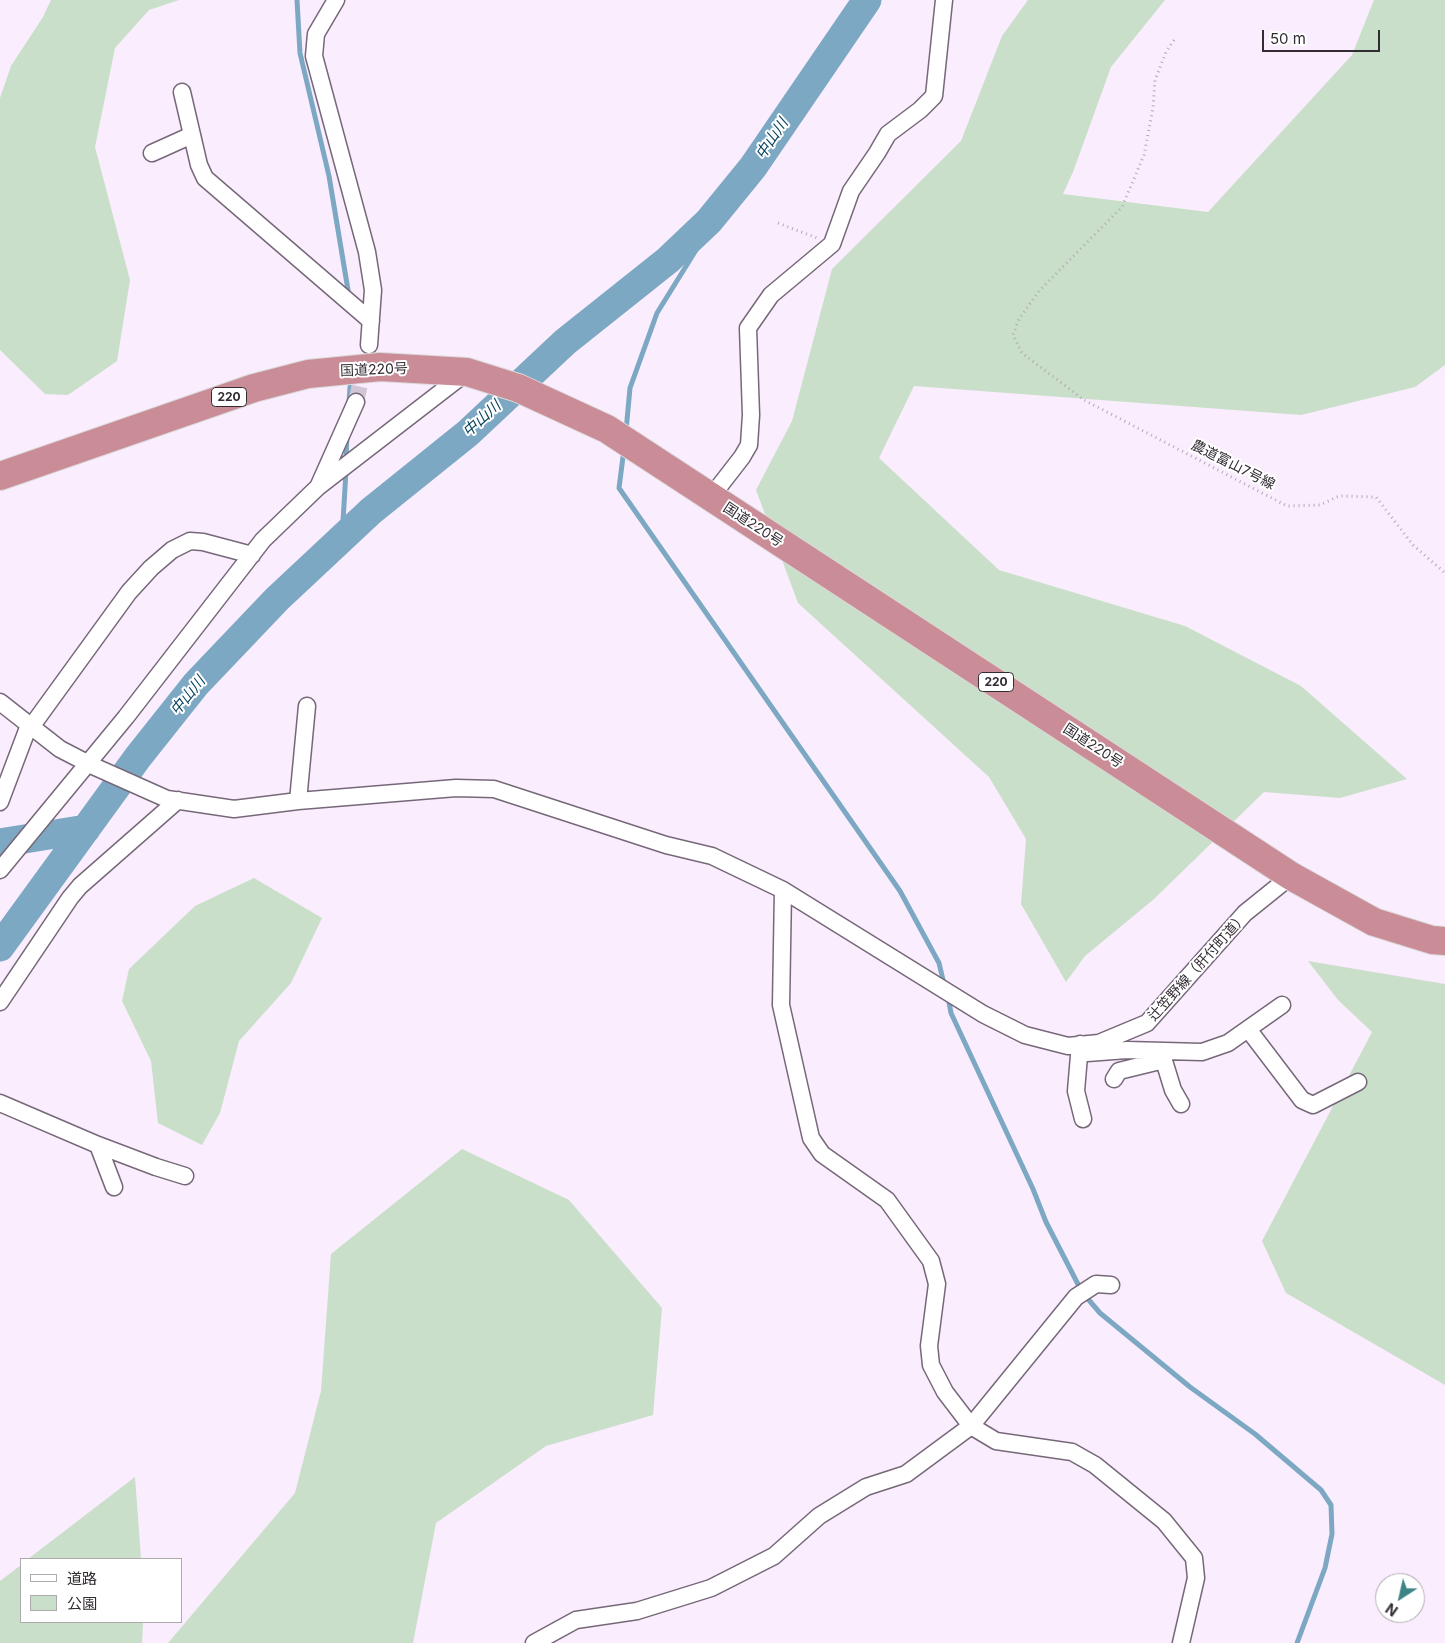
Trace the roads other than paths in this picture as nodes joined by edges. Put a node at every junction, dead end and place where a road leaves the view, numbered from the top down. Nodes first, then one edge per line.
1 (336, 0) edge
2 (944, 0) edge
3 (182, 92) dead end
4 (192, 135) junction
5 (152, 153) dead end
6 (371, 321) junction
7 (369, 345) tunnel mouth
8 (467, 372) junction
9 (356, 402) tunnel mouth
10 (0, 476) edge
11 (318, 487) junction
12 (711, 497) junction
13 (252, 555) junction
14 (0, 702) edge
15 (307, 706) dead end
16 (30, 726) junction
17 (90, 764) junction
18 (178, 800) junction
19 (298, 801) junction
20 (0, 802) edge
21 (0, 870) edge
22 (1291, 876) junction
23 (783, 890) junction
24 (1445, 941) edge
25 (0, 1002) edge
26 (1282, 1005) dead end
27 (1248, 1029) junction
28 (1080, 1049) junction
29 (1162, 1056) junction
30 (1114, 1079) dead end
31 (1358, 1082) dead end
32 (0, 1103) edge
33 (1181, 1104) dead end
34 (1083, 1119) dead end
35 (98, 1144) junction
36 (185, 1176) dead end
37 (114, 1187) dead end
38 (1111, 1285) dead end
39 (972, 1426) junction
40 (534, 1643) edge
41 (1181, 1643) edge

1 - 6 street
2 - 12 street
3 - 4 street
4 - 5 street
4 - 6 street
6 - 7 street
8 - 10 highway, 国道220号 / 220
8 - 11 street
8 - 12 highway, 国道220号 / 220
9 - 11 street
11 - 13 street
12 - 22 highway, 国道220号 / 220
13 - 16 street
13 - 17 street
14 - 16 street, 辻笠野線（肝付町道）
15 - 19 street
16 - 17 street, 辻笠野線（肝付町道）
16 - 20 street
17 - 18 street, 辻笠野線（肝付町道）
17 - 21 street
18 - 19 street, 辻笠野線（肝付町道）
18 - 25 street
19 - 23 street, 辻笠野線（肝付町道）
22 - 24 highway, 国道220号 / 220
22 - 28 street, 辻笠野線（肝付町道）
23 - 28 street, 辻笠野線（肝付町道）
23 - 39 street
26 - 27 street
27 - 29 street
27 - 31 street
28 - 29 street
28 - 34 street
29 - 30 street
29 - 33 street
32 - 35 street
35 - 36 street
35 - 37 street
38 - 39 street
39 - 40 street
39 - 41 street

